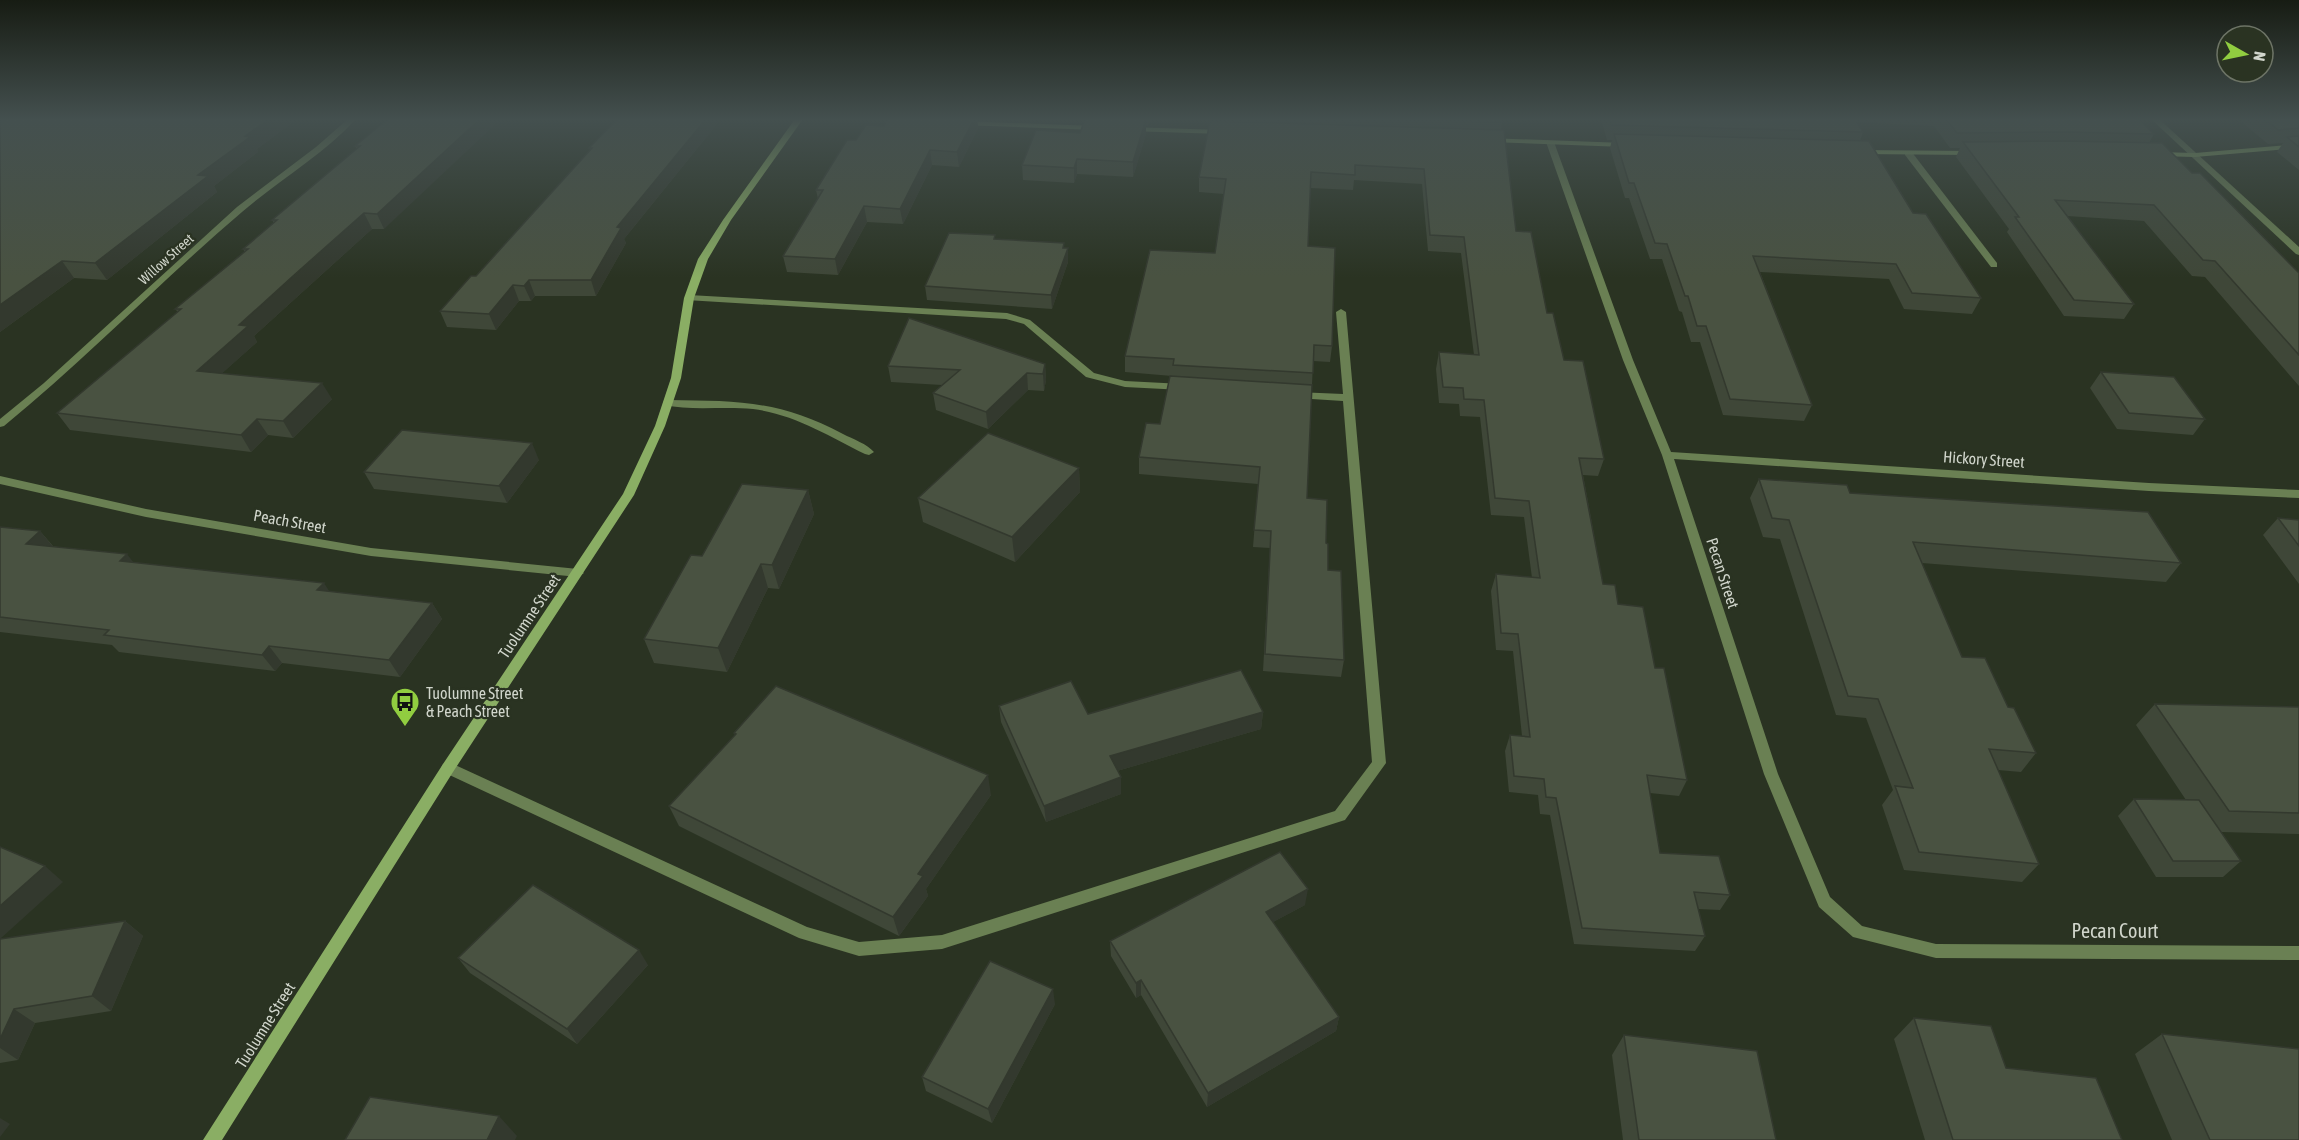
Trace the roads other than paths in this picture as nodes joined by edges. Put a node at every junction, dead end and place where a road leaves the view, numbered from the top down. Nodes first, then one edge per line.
1 (288, 172) edge
2 (761, 172) edge
3 (1561, 172) edge
4 (1923, 172) edge
5 (2213, 172) edge
6 (2299, 252) edge
7 (1994, 265) dead end
8 (689, 298) junction
9 (1341, 312) dead end
10 (1196, 388) edge
11 (1290, 394) edge
12 (1349, 398) junction
13 (668, 403) junction
14 (0, 424) edge
15 (869, 452) dead end
16 (1667, 455) junction
17 (0, 480) edge
18 (2299, 494) edge
19 (578, 573) junction
20 (448, 768) junction
21 (1930, 950) joint
22 (2299, 953) edge
23 (212, 1140) edge

1 - 14 street, Willow Street
2 - 8 main road, Tuolumne Street
3 - 16 street, Pecan Street
4 - 7 street
5 - 6 street
8 - 10 street
8 - 13 main road, Tuolumne Street
9 - 12 street
11 - 12 street
12 - 20 street
13 - 15 street
13 - 19 main road, Tuolumne Street
16 - 18 street, Hickory Street
16 - 21 street, Pecan Street
17 - 19 street, Peach Street
19 - 20 main road, Tuolumne Street
20 - 23 main road, Tuolumne Street
21 - 22 street, Pecan Court

